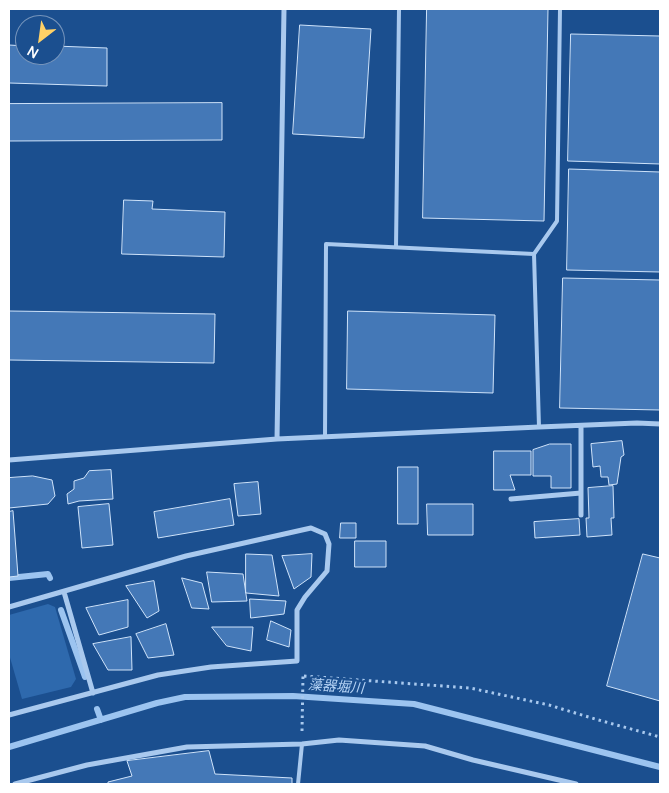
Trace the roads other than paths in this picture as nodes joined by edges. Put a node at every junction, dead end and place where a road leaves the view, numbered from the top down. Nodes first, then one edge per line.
1 (284, 9) edge
2 (399, 9) edge
3 (560, 9) edge
4 (396, 247) junction
5 (534, 254) junction
6 (660, 424) edge
7 (581, 426) junction
8 (540, 427) junction
9 (325, 437) junction
10 (276, 439) junction
11 (9, 460) edge
12 (581, 493) junction
13 (512, 499) dead end
14 (581, 515) dead end
15 (64, 592) junction
16 (9, 607) edge
17 (93, 693) junction
18 (9, 715) edge
19 (302, 744) junction
20 (15, 784) edge
21 (298, 784) edge
22 (576, 784) edge

1 - 10 street
2 - 4 lane
3 - 5 lane
4 - 5 lane
4 - 9 lane
5 - 8 lane
6 - 7 street
7 - 8 street
7 - 12 street
8 - 9 street
9 - 10 street
10 - 11 street
12 - 13 street
12 - 14 street
15 - 16 street
15 - 17 street
15 - 17 street
17 - 18 street
19 - 20 street
19 - 21 lane
19 - 22 street

